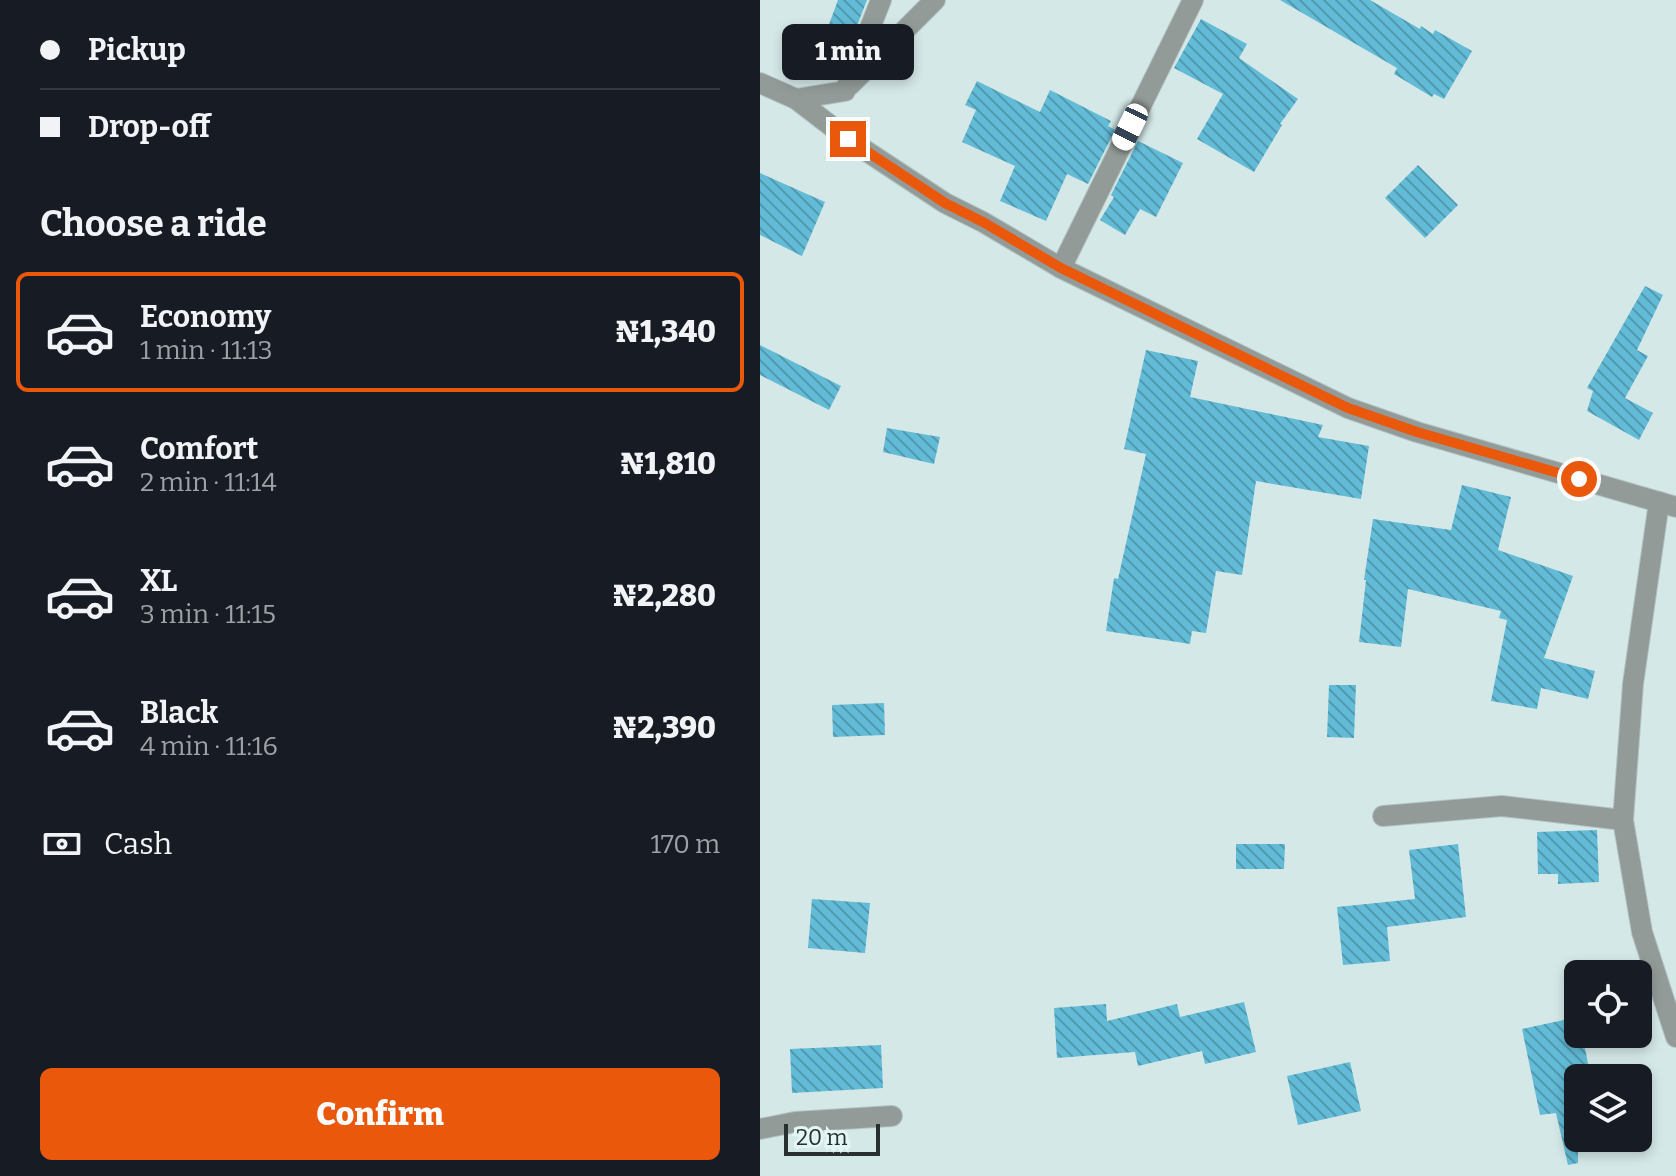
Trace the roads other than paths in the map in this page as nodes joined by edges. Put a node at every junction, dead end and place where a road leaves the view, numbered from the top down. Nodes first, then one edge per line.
1 (881, 0) edge
2 (935, 0) edge
3 (1193, 0) edge
4 (760, 83) edge
5 (845, 91) junction
6 (796, 99) junction
7 (1061, 268) junction
8 (1667, 504) edge
9 (1383, 816) dead end
10 (1623, 820) junction
11 (1676, 1037) edge
12 (892, 1116) dead end
13 (760, 1129) edge

1 - 5 street
2 - 5 street
3 - 7 street
4 - 6 street
5 - 6 street
6 - 7 street
7 - 8 street
8 - 10 street
9 - 10 street
10 - 11 street
12 - 13 street

